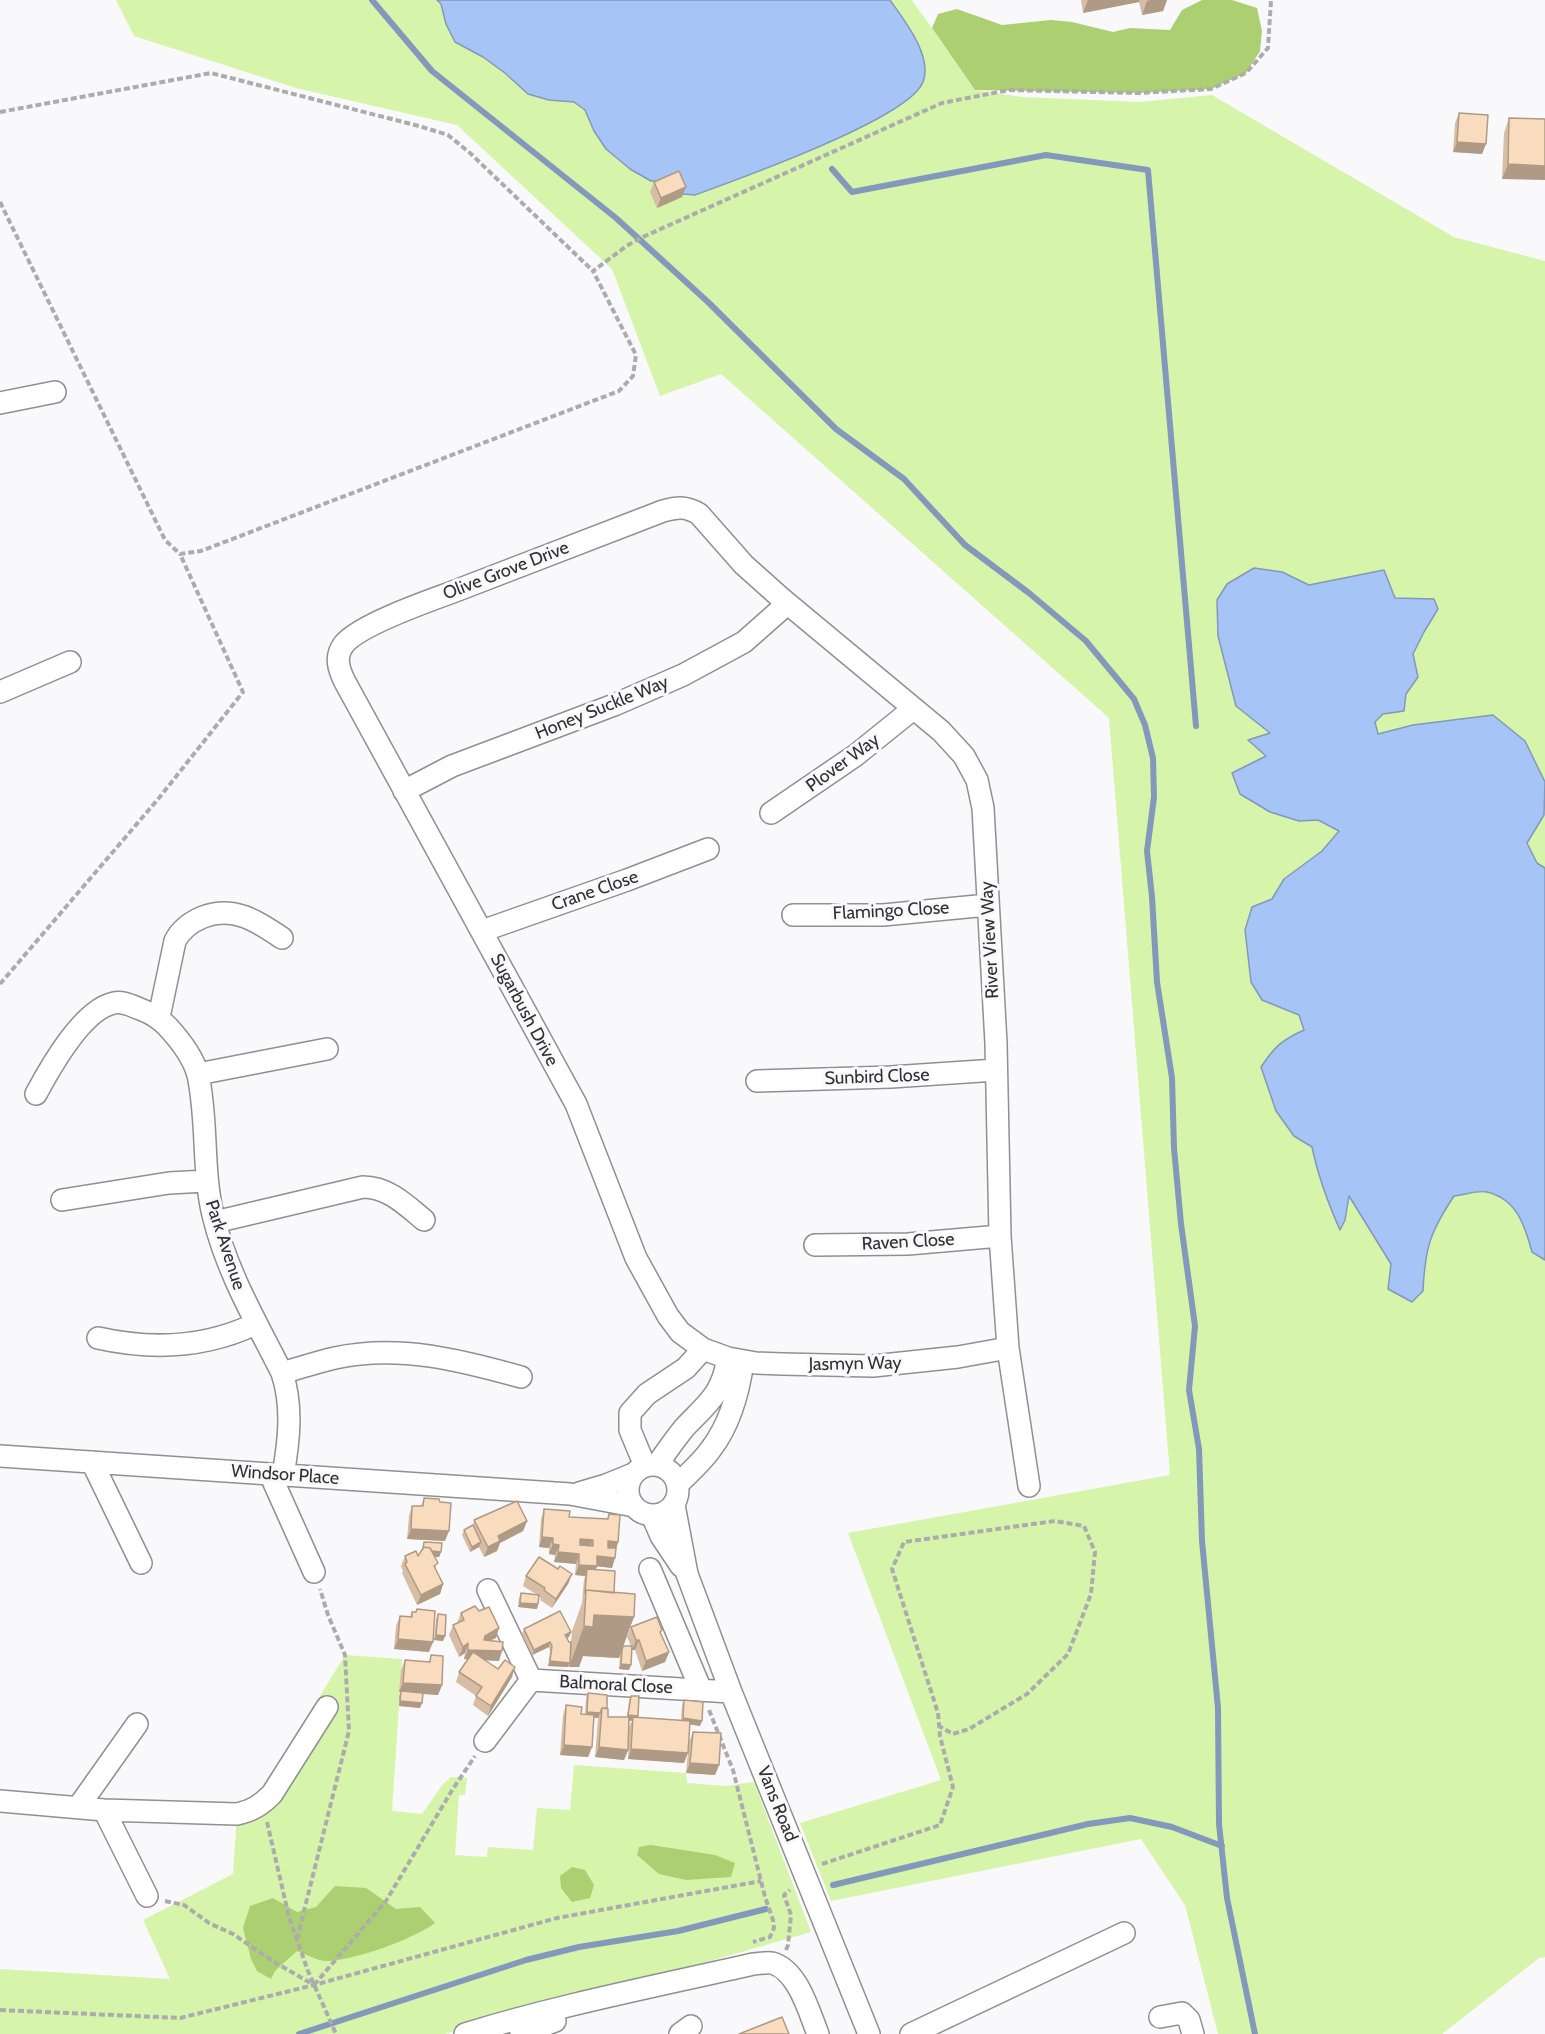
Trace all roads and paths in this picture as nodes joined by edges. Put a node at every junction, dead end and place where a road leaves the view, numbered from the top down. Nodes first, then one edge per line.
1 (1271, 0) edge
2 (0, 112) edge
3 (0, 202) edge
4 (593, 271) junction
5 (55, 392) dead end
6 (0, 403) edge
7 (699, 514) joint
8 (180, 554) junction
9 (788, 604) junction
10 (70, 662) dead end
11 (339, 670) joint
12 (0, 692) edge
13 (913, 709) junction
14 (404, 791) junction
15 (771, 813) dead end
16 (708, 849) dead end
17 (988, 904) junction
18 (793, 915) dead end
19 (482, 931) junction
20 (282, 938) dead end
21 (0, 984) edge
22 (159, 1017) junction
23 (327, 1049) dead end
24 (996, 1070) junction
25 (198, 1074) junction
26 (757, 1081) dead end
27 (36, 1094) dead end
28 (206, 1181) junction
29 (62, 1200) dead end
30 (424, 1220) dead end
31 (215, 1222) junction
32 (1000, 1236) junction
33 (815, 1245) dead end
34 (255, 1324) junction
35 (98, 1338) dead end
36 (1008, 1348) junction
37 (702, 1349) junction
38 (735, 1359) junction
39 (282, 1373) junction
40 (521, 1377) dead end
41 (0, 1456) edge
42 (92, 1462) junction
43 (645, 1468) junction
44 (277, 1474) junction
45 (678, 1484) junction
46 (1029, 1486) dead end
47 (570, 1494) junction
48 (674, 1505) junction
49 (643, 1510) junction
50 (141, 1563) dead end
51 (650, 1569) dead end
52 (314, 1572) joint
53 (687, 1574) junction
54 (488, 1590) dead end
55 (531, 1680) junction
56 (701, 1690) junction
57 (731, 1692) junction
58 (327, 1707) dead end
59 (137, 1724) dead end
60 (939, 1726) junction
61 (485, 1741) joint
62 (0, 1801) edge
63 (263, 1804) junction
64 (79, 1806) junction
65 (104, 1810) junction
66 (799, 1878) junction
67 (761, 1881) junction
68 (147, 1896) joint
69 (773, 1920) dead end
70 (1124, 1933) dead end
71 (297, 1940) junction
72 (778, 1967) junction
73 (314, 1985) junction
74 (628, 1992) junction
75 (0, 2010) edge
76 (1160, 2017) dead end
77 (335, 2033) edge
78 (465, 2034) edge
79 (521, 2034) edge
80 (818, 2034) edge
81 (869, 2034) edge
82 (912, 2034) edge
83 (1193, 2034) edge

1 - 4 path
2 - 4 path
3 - 8 path
4 - 8 path
5 - 6 street
7 - 9 street, River View Way
7 - 11 street, Olive Grove Drive
8 - 21 path
9 - 13 street, River View Way
9 - 14 street, Honey Suckle Way
10 - 12 street
11 - 14 street, Sugarbush Drive
13 - 15 street, Plover Way
13 - 17 street, River View Way
14 - 19 street, Sugarbush Drive
16 - 19 street, Crane Close
17 - 18 street, Flamingo Close
17 - 24 street, River View Way
19 - 37 street, Sugarbush Drive
20 - 22 street
22 - 25 street, Park Avenue
22 - 27 street
23 - 25 street
24 - 26 street, Sunbird Close
24 - 32 street, River View Way
25 - 28 street, Park Avenue
28 - 29 street
28 - 31 street, Park Avenue
30 - 31 street
31 - 34 street, Park Avenue
32 - 33 street, Raven Close
32 - 36 street, River View Way
34 - 35 street
34 - 39 street, Park Avenue
36 - 38 street, Jasmyn Way
36 - 46 street, River View Way
37 - 38 street, Jasmyn Way
37 - 43 street
38 - 43 street
38 - 45 street
39 - 40 street
39 - 44 street, Park Avenue
41 - 42 street, Windsor Place
42 - 44 street, Windsor Place
42 - 50 street
43 - 45 street
43 - 47 street, Windsor Place
43 - 49 street
44 - 47 street, Windsor Place
44 - 52 street
45 - 48 street
47 - 49 street, Windsor Place
48 - 49 street
48 - 53 street, Vans Road
49 - 53 street, Vans Road
51 - 56 street, Balmoral Close
52 - 71 path
53 - 57 street, Vans Road
54 - 55 street
55 - 56 street, Balmoral Close
55 - 61 street
56 - 57 street, Balmoral Close
56 - 67 path
57 - 66 street, Vans Road
58 - 63 street
59 - 64 street
60 - 60 path
60 - 66 path
61 - 73 path
62 - 64 street
63 - 65 street
63 - 71 path
64 - 65 street
65 - 68 street
66 - 72 path
66 - 81 street, Vans Road
67 - 69 path
67 - 73 path
68 - 73 path
70 - 82 street
71 - 73 path
72 - 74 street
72 - 80 street
73 - 75 path
73 - 77 path
74 - 78 street
74 - 79 street
76 - 83 street

